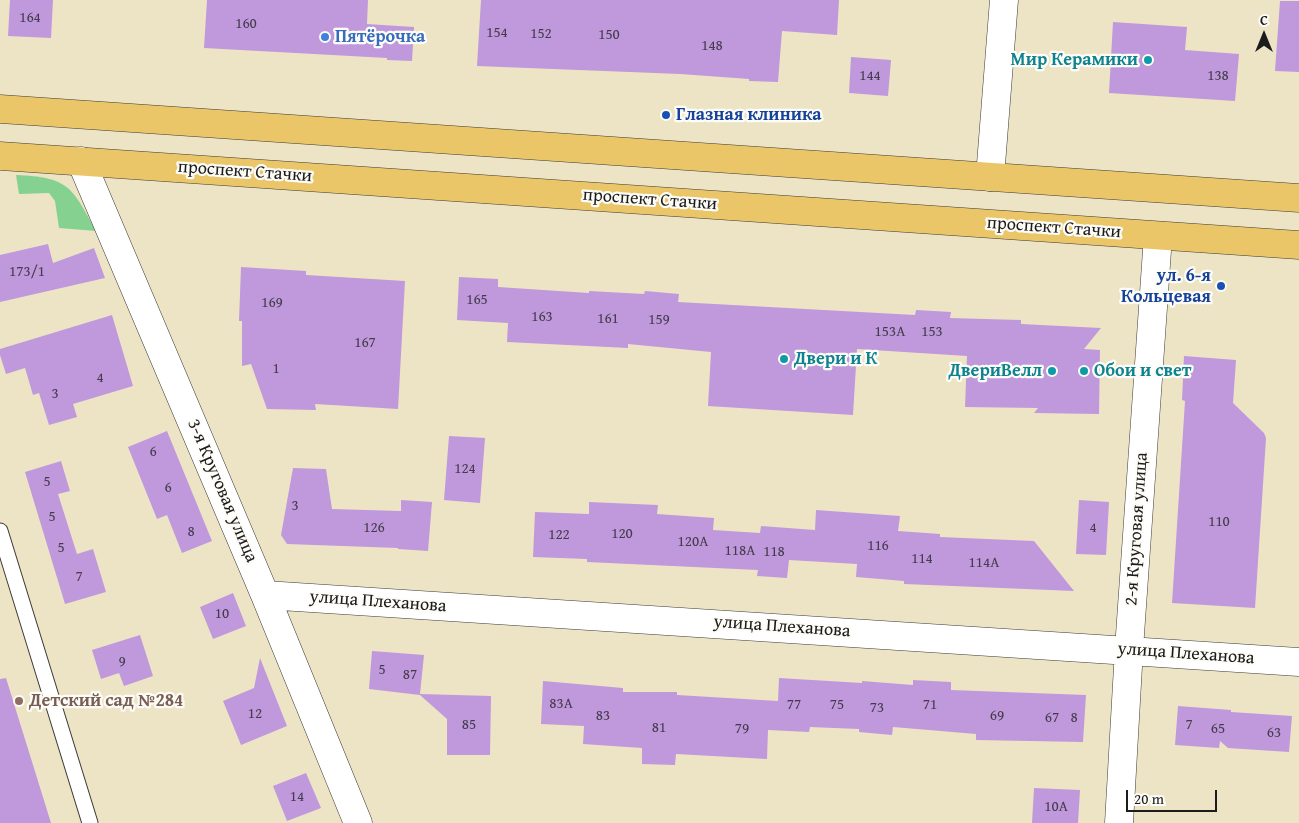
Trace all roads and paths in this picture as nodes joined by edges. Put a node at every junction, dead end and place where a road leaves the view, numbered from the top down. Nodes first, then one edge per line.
1 (1004, 0) edge
2 (0, 109) edge
3 (0, 156) edge
4 (82, 161) junction
5 (990, 177) junction
6 (1299, 198) edge
7 (1158, 236) junction
8 (1299, 244) edge
9 (0, 531) edge
10 (265, 595) junction
11 (1129, 649) junction
12 (1299, 662) edge
13 (90, 823) edge
14 (358, 823) edge
15 (1119, 823) edge

1 - 5 street
2 - 5 main road
3 - 4 main road, проспект Стачки
4 - 7 main road, проспект Стачки
4 - 10 street, 3-я Круговая улица
5 - 6 main road
7 - 8 main road, проспект Стачки
7 - 11 street, 2-я Круговая улица
9 - 13 lane
10 - 11 street, улица Плеханова
10 - 14 street, 3-я Круговая улица
11 - 12 street, улица Плеханова
11 - 15 street, 2-я Круговая улица

